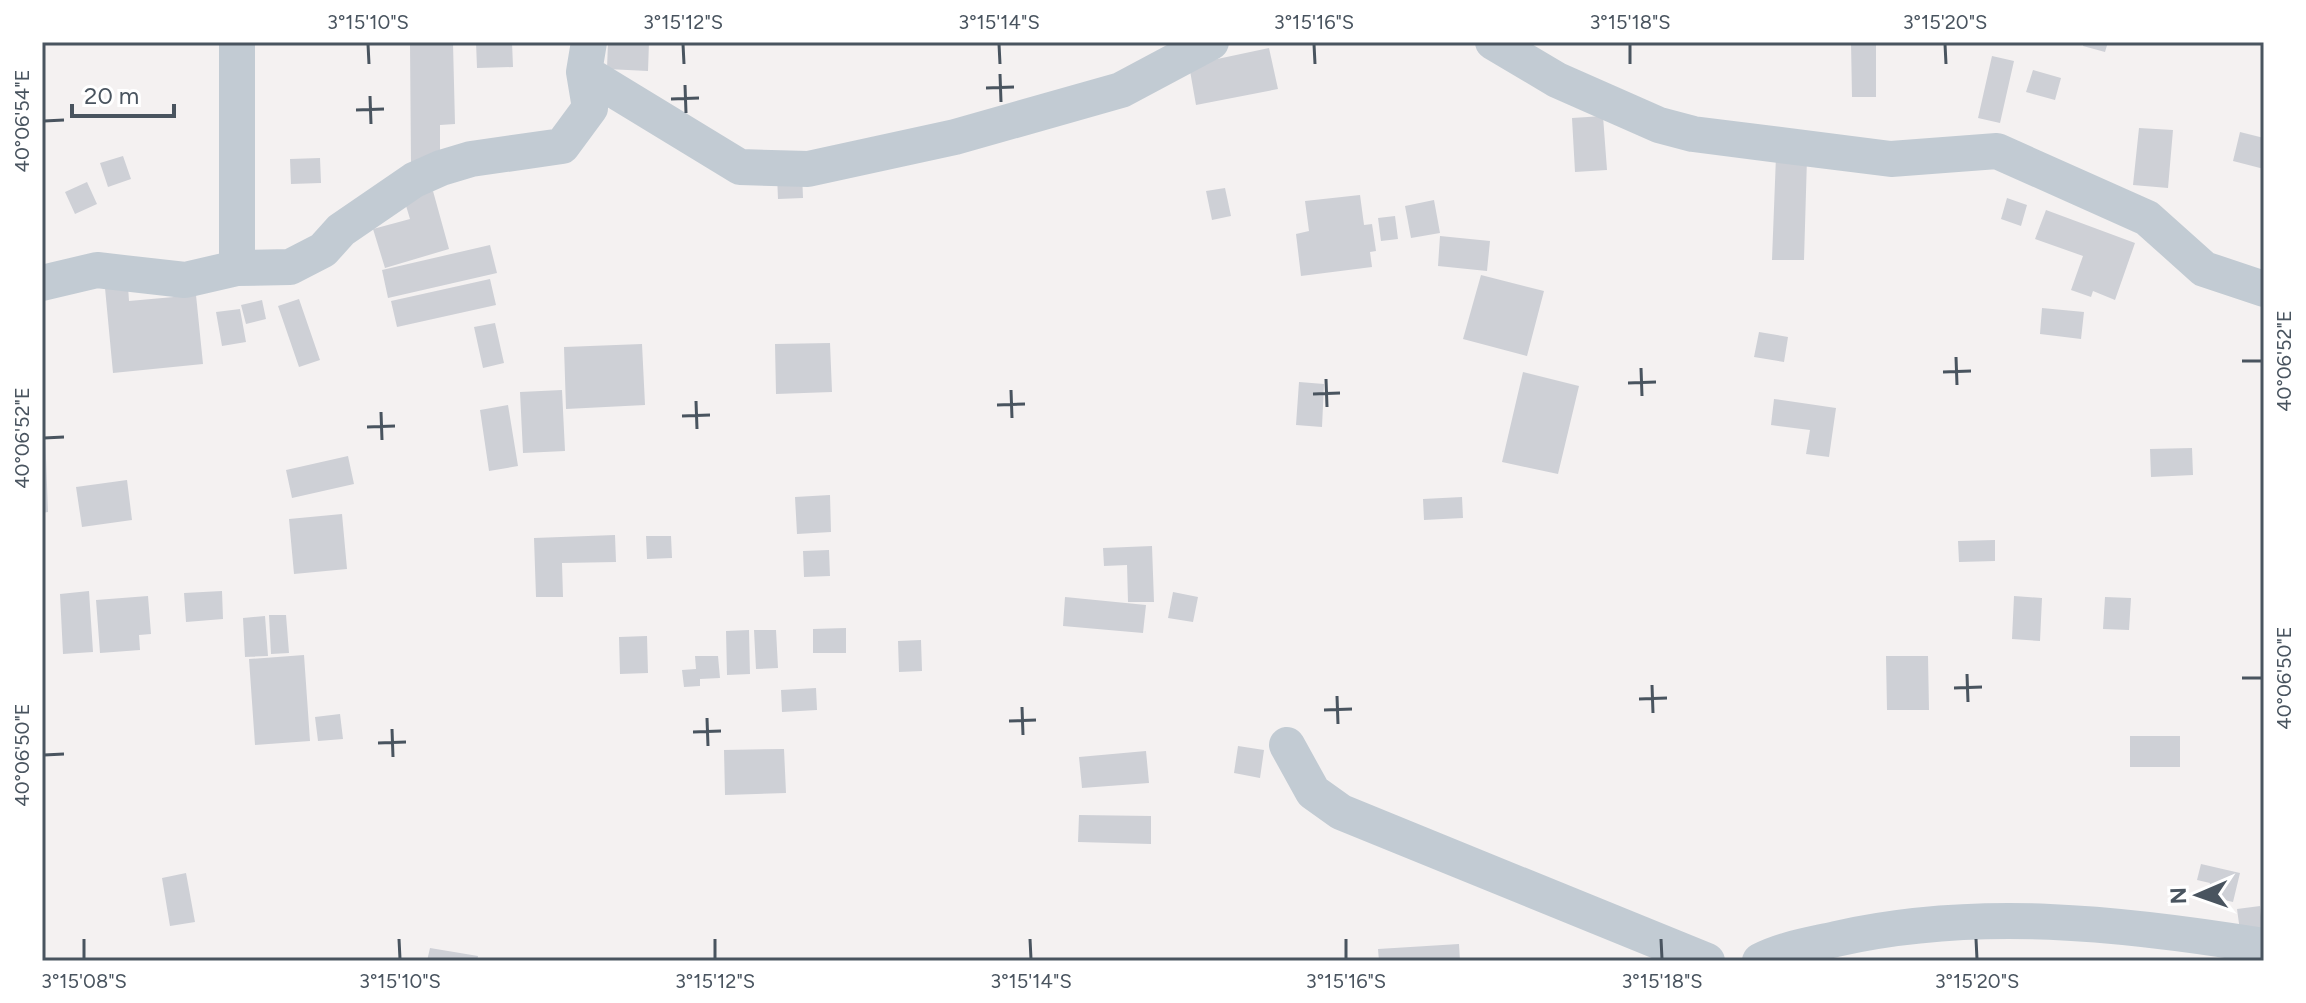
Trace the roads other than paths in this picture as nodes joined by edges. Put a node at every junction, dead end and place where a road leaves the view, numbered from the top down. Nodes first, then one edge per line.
1 (237, 42) edge
2 (1211, 42) edge
3 (1493, 42) edge
4 (587, 57) edge
5 (237, 268) junction
6 (42, 283) edge
7 (2264, 289) edge
8 (1287, 745) dead end
9 (2264, 946) edge
10 (1707, 961) edge
11 (1760, 961) edge

1 - 5 street
2 - 4 street
3 - 7 street
4 - 5 street
5 - 6 street
8 - 10 street
9 - 11 street

